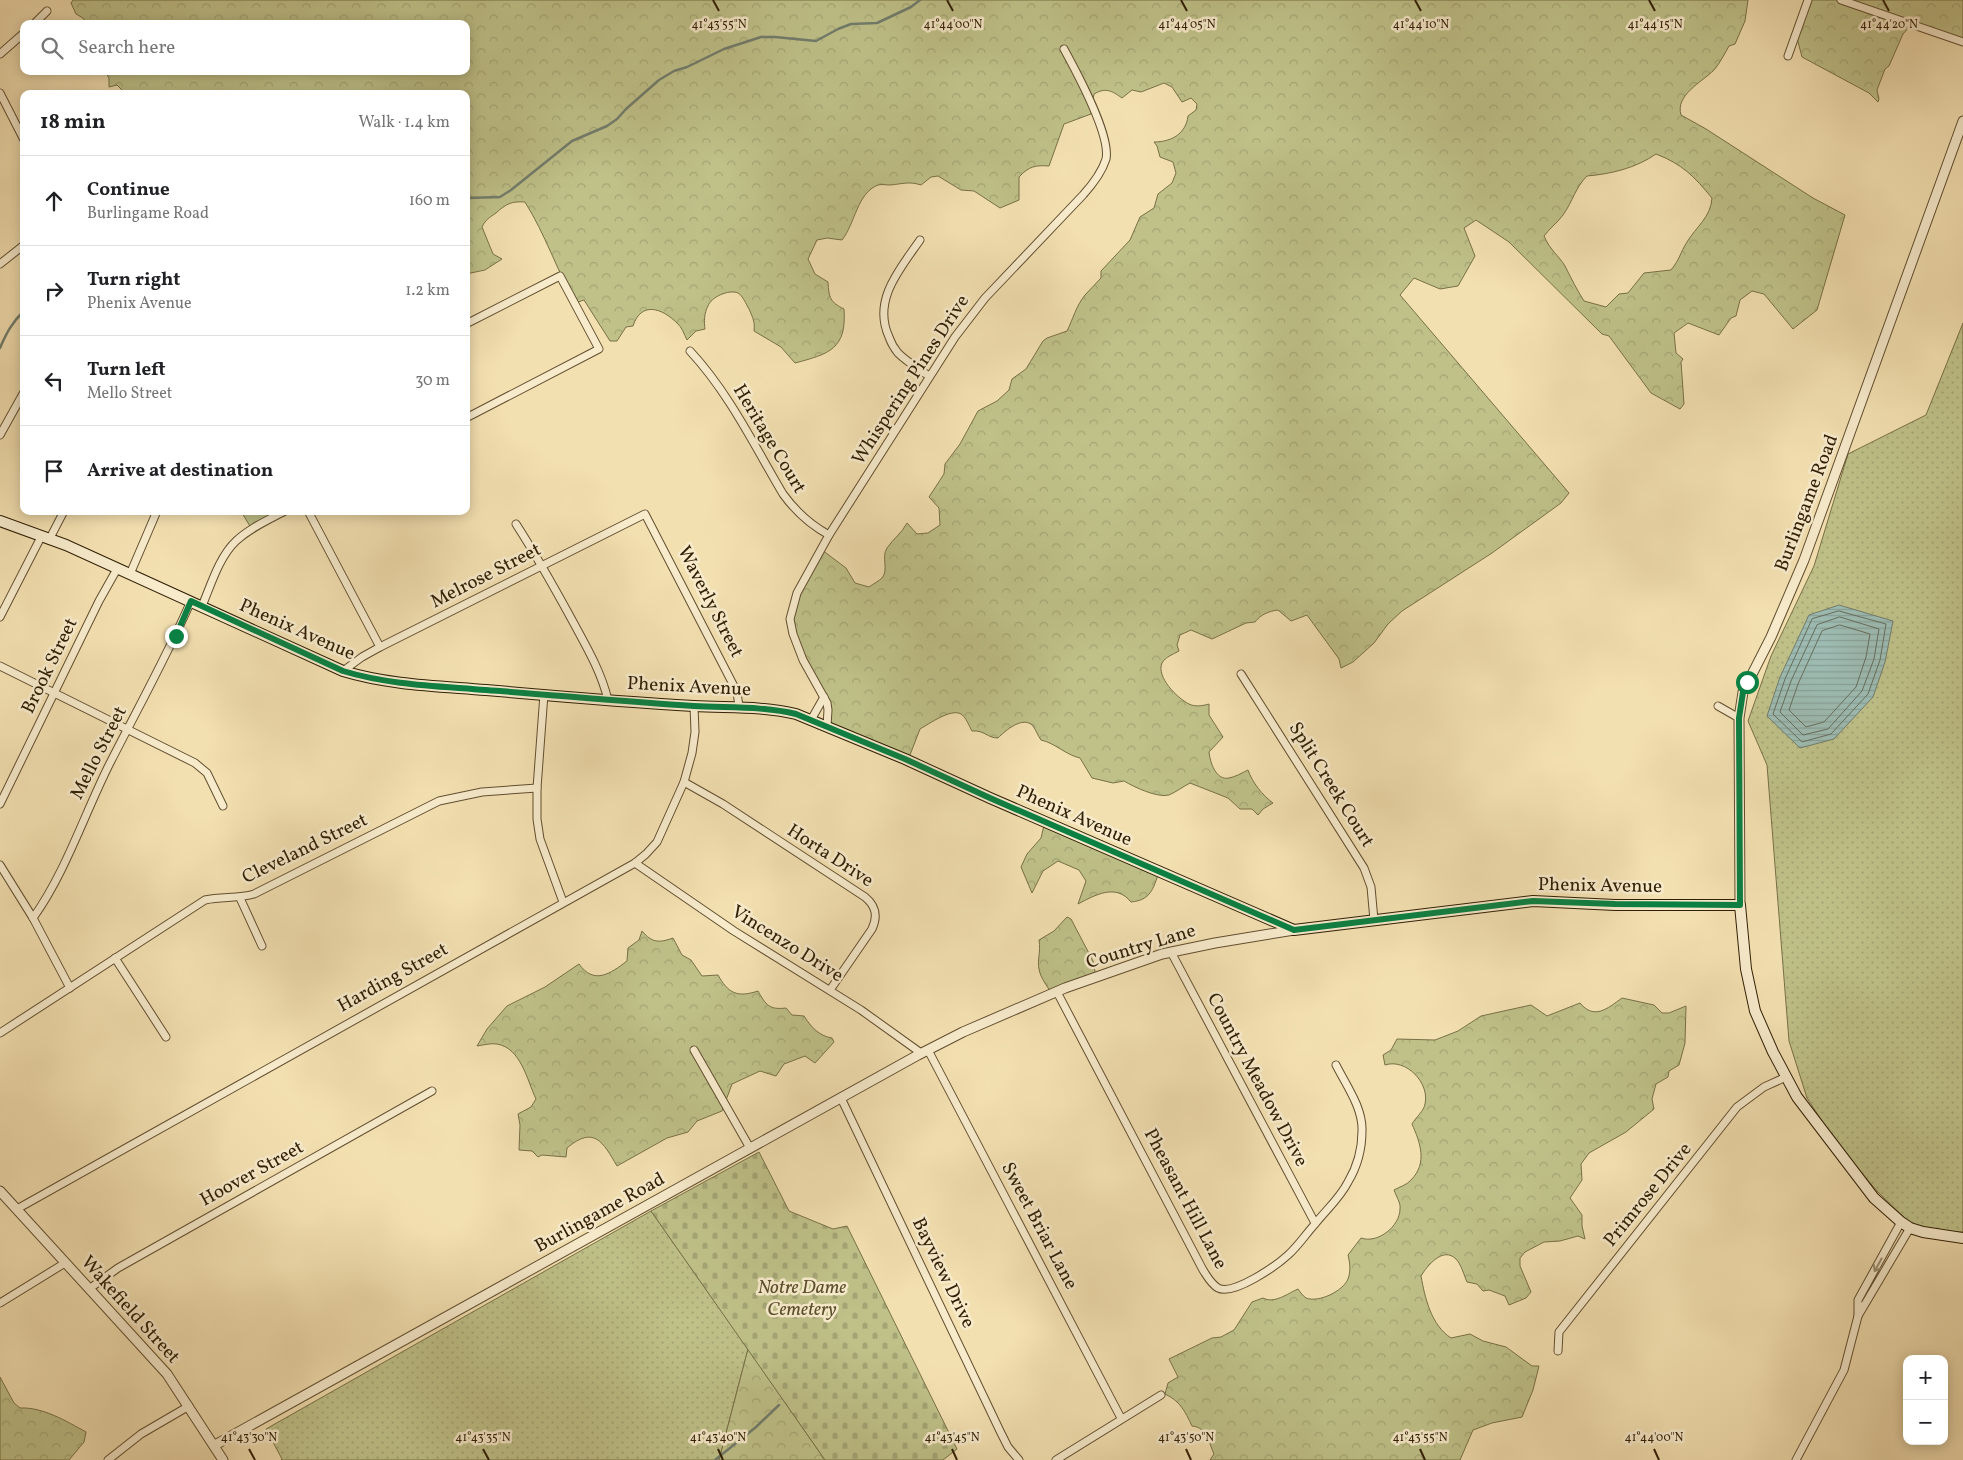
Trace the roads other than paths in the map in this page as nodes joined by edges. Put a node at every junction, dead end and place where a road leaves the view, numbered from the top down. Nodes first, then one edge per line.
1 (1808, 0) edge
2 (1841, 0) edge
3 (47, 11) dead end
4 (38, 20) edge
5 (20, 36) edge
6 (1963, 42) edge
7 (1064, 49) dead end
8 (0, 54) edge
9 (1788, 56) dead end
10 (0, 93) edge
11 (1963, 121) edge
12 (20, 132) edge
13 (920, 240) dead end
14 (20, 248) edge
15 (0, 264) edge
16 (470, 322) edge
17 (690, 351) dead end
18 (929, 376) junction
19 (20, 399) edge
20 (470, 416) edge
21 (0, 435) edge
22 (645, 514) joint
23 (61, 515) edge
24 (155, 515) edge
25 (278, 515) edge
26 (310, 515) edge
27 (0, 521) edge
28 (516, 524) dead end
29 (829, 535) junction
30 (45, 538) junction
31 (542, 566) junction
32 (117, 569) junction
33 (130, 574) junction
34 (191, 601) junction
35 (202, 606) junction
36 (0, 617) edge
37 (380, 647) junction
38 (0, 666) edge
39 (343, 671) junction
40 (1241, 674) dead end
41 (54, 694) junction
42 (544, 694) junction
43 (824, 697) junction
44 (608, 700) junction
45 (694, 706) junction
46 (1718, 706) dead end
47 (740, 707) junction
48 (1739, 718) junction
49 (811, 720) junction
50 (826, 726) junction
51 (128, 730) junction
52 (684, 782) junction
53 (537, 788) junction
54 (0, 804) edge
55 (223, 806) dead end
56 (635, 863) junction
57 (0, 865) edge
58 (240, 898) junction
59 (563, 902) junction
60 (1740, 905) junction
61 (33, 918) junction
62 (1374, 920) junction
63 (1294, 930) junction
64 (262, 946) dead end
65 (1171, 952) junction
66 (115, 958) junction
67 (70, 988) junction
68 (830, 990) junction
69 (1057, 992) junction
70 (1004, 1014) joint
71 (0, 1033) edge
72 (166, 1037) dead end
73 (694, 1050) dead end
74 (925, 1052) junction
75 (1336, 1065) dead end
76 (1786, 1077) junction
77 (432, 1091) dead end
78 (841, 1098) junction
79 (750, 1148) junction
80 (0, 1191) edge
81 (17, 1209) junction
82 (1315, 1223) junction
83 (1906, 1225) junction
84 (1963, 1238) edge
85 (65, 1263) junction
86 (89, 1289) junction
87 (0, 1303) edge
88 (1558, 1351) dead end
89 (1161, 1394) dead end
90 (189, 1406) junction
91 (1121, 1418) junction
92 (215, 1445) junction
93 (108, 1460) edge
94 (223, 1460) edge
95 (1019, 1460) edge
96 (1056, 1460) edge
97 (1796, 1460) edge

1 - 9 street
2 - 6 street
3 - 4 street
5 - 8 street
7 - 18 street, Whispering Pines Drive
10 - 12 street
11 - 48 street, Burlingame Road
13 - 18 street
14 - 15 street
16 - 20 street
17 - 29 street, Heritage Court
18 - 29 street, Whispering Pines Drive
19 - 21 street
22 - 31 street, Melrose Street
22 - 47 street, Waverly Street
23 - 30 street
24 - 33 street
25 - 35 street
26 - 37 street
27 - 30 main road, Phenix Avenue
28 - 31 street
29 - 43 street, Whispering Pines Drive
30 - 32 main road, Phenix Avenue
30 - 36 street
31 - 37 street, Melrose Street
31 - 44 street
32 - 33 main road, Phenix Avenue
32 - 41 street, Brook Street
33 - 34 main road, Phenix Avenue
34 - 35 main road, Phenix Avenue
34 - 51 street, Mello Street
35 - 39 main road, Phenix Avenue
37 - 39 street, Melrose Street
38 - 41 street
39 - 42 main road, Phenix Avenue
40 - 62 street, Split Creek Court
41 - 51 street
41 - 54 street, Brook Street
42 - 44 main road, Phenix Avenue
42 - 53 street
43 - 49 street
43 - 50 street, Whispering Pines Drive
44 - 45 main road, Phenix Avenue
45 - 47 main road, Phenix Avenue
45 - 52 street, Harding Street
46 - 48 street
47 - 49 main road, Phenix Avenue
48 - 60 street, Burlingame Road
49 - 50 main road, Phenix Avenue
50 - 63 main road, Phenix Avenue
51 - 55 street
51 - 61 street, Mello Street
52 - 56 street, Harding Street
52 - 68 street, Horta Drive
53 - 58 street, Cleveland Street
53 - 59 street
56 - 59 street, Harding Street
56 - 68 street, Vincenzo Drive
57 - 61 street
58 - 64 street
58 - 66 street, Cleveland Street
59 - 81 street, Harding Street
60 - 62 main road, Phenix Avenue
60 - 76 main road
61 - 67 street
62 - 63 main road, Phenix Avenue
63 - 65 street, Country Lane
65 - 69 street, Country Lane
65 - 82 street, Country Meadow Drive
66 - 67 street, Cleveland Street
66 - 72 street
67 - 71 street, Cleveland Street
68 - 74 street, Vincenzo Drive
69 - 70 street, Country Lane
69 - 82 street, Pheasant Hill Lane
70 - 74 street, Burlingame Road
73 - 79 street
74 - 78 street, Burlingame Road
74 - 91 street, Sweet Briar Lane
75 - 82 street, Pheasant Hill Lane
76 - 83 main road
76 - 88 street, Primrose Drive
77 - 86 street, Hoover Street
78 - 79 street, Burlingame Road
78 - 95 street, Bayview Drive
79 - 92 street, Burlingame Road
80 - 81 street, Wakefield Street
81 - 85 street, Wakefield Street
83 - 84 main road
83 - 97 street
85 - 86 street, Wakefield Street
85 - 87 street
86 - 90 street, Wakefield Street
89 - 91 street
90 - 92 street, Wakefield Street
90 - 93 street
91 - 96 street
92 - 94 street, Wakefield Street

